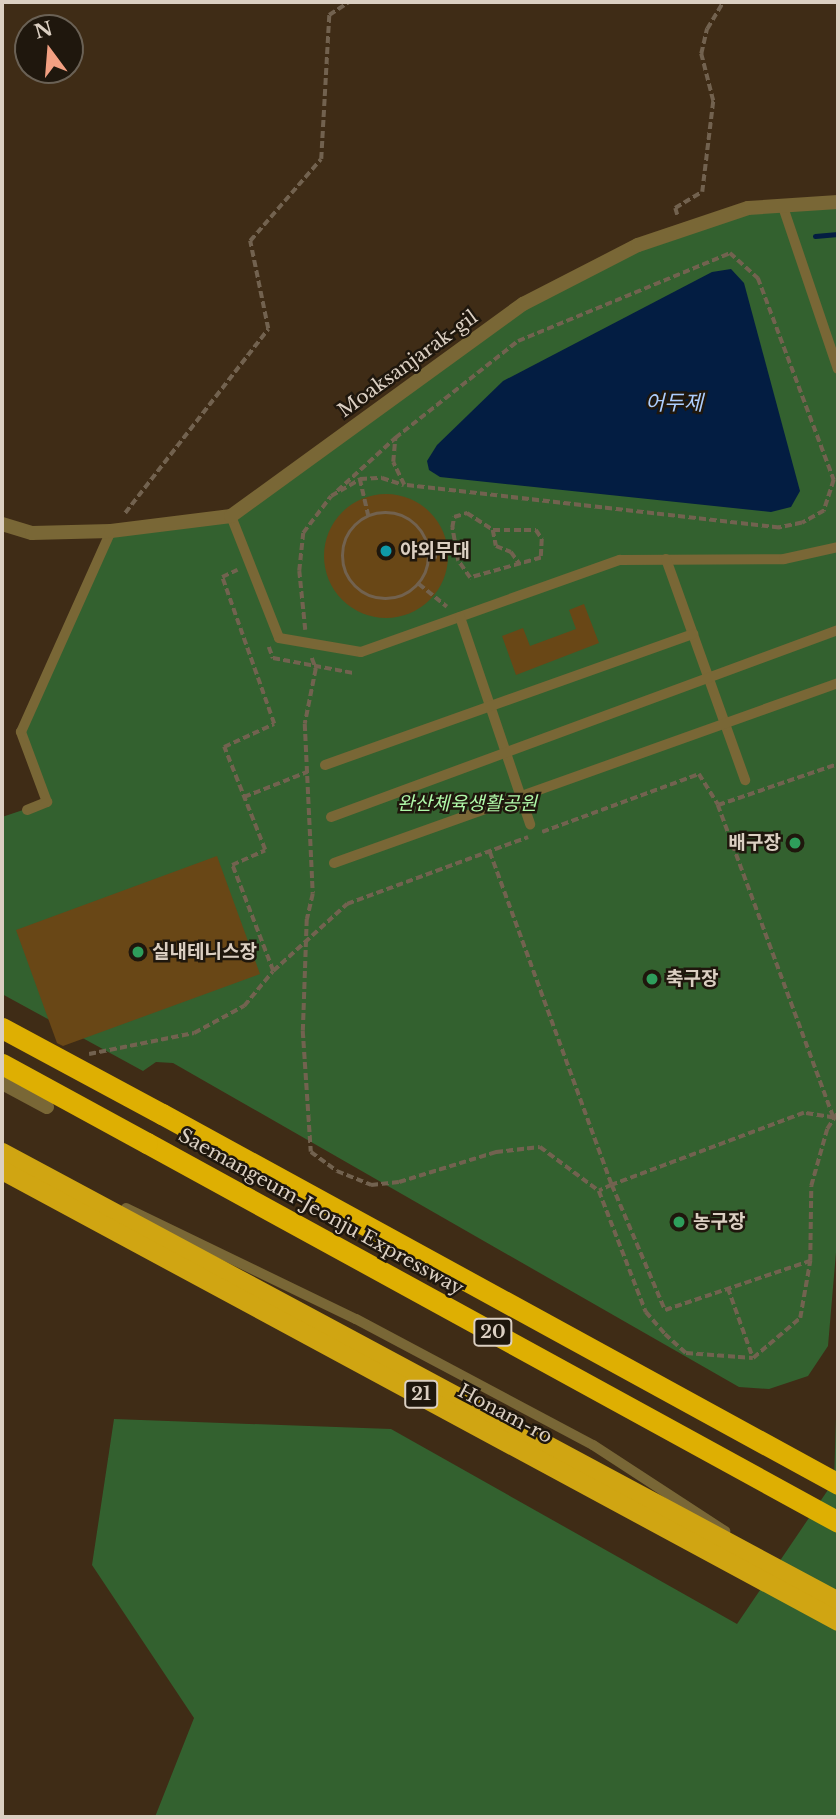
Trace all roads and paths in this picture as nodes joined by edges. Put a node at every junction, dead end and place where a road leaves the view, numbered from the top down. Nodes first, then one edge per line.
1 (349, 2) edge
2 (723, 2) edge
3 (838, 202) edge
4 (782, 204) junction
5 (681, 228) junction
6 (838, 369) edge
7 (395, 438) junction
8 (359, 479) junction
9 (836, 479) edge
10 (404, 485) junction
11 (331, 496) junction
12 (231, 516) junction
13 (369, 517) junction
14 (2, 524) edge
15 (493, 530) junction
16 (111, 531) junction
17 (838, 547) edge
18 (455, 552) junction
19 (232, 557) dead end
20 (430, 558) junction
21 (666, 559) junction
22 (519, 563) junction
23 (237, 569) junction
24 (242, 582) dead end
25 (419, 584) junction
26 (460, 617) junction
27 (838, 630) edge
28 (692, 634) junction
29 (307, 643) junction
30 (268, 645) dead end
31 (353, 673) dead end
32 (708, 678) junction
33 (838, 683) edge
34 (490, 706) junction
35 (725, 724) junction
36 (506, 752) junction
37 (838, 764) edge
38 (325, 765) joint
39 (745, 779) dead end
40 (521, 796) junction
41 (244, 797) junction
42 (718, 805) junction
43 (27, 810) dead end
44 (331, 817) dead end
45 (530, 824) dead end
46 (490, 852) junction
47 (334, 863) dead end
48 (306, 940) junction
49 (273, 971) junction
50 (2, 1028) edge
51 (2, 1064) edge
52 (81, 1064) dead end
53 (2, 1083) edge
54 (47, 1107) dead end
55 (838, 1112) edge
56 (834, 1118) junction
57 (2, 1151) edge
58 (2, 1170) edge
59 (612, 1185) junction
60 (599, 1191) junction
61 (810, 1261) junction
62 (728, 1288) junction
63 (753, 1358) junction
64 (838, 1483) edge
65 (838, 1522) edge
66 (838, 1601) edge
67 (838, 1621) edge

1 - 16 path
2 - 5 path
3 - 4 street, Moaksanjarak-gil
4 - 5 street, Moaksanjarak-gil
4 - 6 lane
5 - 12 street, Moaksanjarak-gil
7 - 9 path
7 - 10 path
7 - 11 path
8 - 10 path
8 - 11 path
8 - 13 path
9 - 10 path
11 - 29 path
12 - 16 street, Moaksanjarak-gil
12 - 29 lane
13 - 20 path
13 - 25 path
14 - 16 street, Moaksanjarak-gil
15 - 18 path
15 - 22 path
15 - 22 path
16 - 43 lane
17 - 21 lane
18 - 20 path
18 - 22 path
19 - 23 path
20 - 25 path
21 - 26 lane
21 - 28 lane
23 - 24 path
23 - 41 path
25 - 26 path
26 - 29 lane
26 - 34 lane
27 - 32 lane
28 - 32 lane
28 - 34 lane
29 - 48 path
30 - 31 path
32 - 35 lane
32 - 36 lane
33 - 35 lane
34 - 36 lane
34 - 38 lane
35 - 39 lane
35 - 40 lane
36 - 40 lane
36 - 44 lane
37 - 42 path
38 - 41 path
40 - 45 lane
40 - 47 lane
41 - 49 path
42 - 46 path
42 - 56 path
46 - 48 path
46 - 59 path
48 - 49 path
48 - 60 path
49 - 52 path
50 - 64 highway, Saemangeum-Jeonju Expressway / 20, bridge
51 - 65 highway, Saemangeum-Jeonju Expressway / 20, bridge
53 - 54 street
55 - 56 path
56 - 59 path
56 - 61 path
57 - 66 highway, Honam-ro / 21
58 - 67 highway, Honam-ro / 21
59 - 60 path
59 - 62 path
60 - 63 path
61 - 62 path
61 - 63 path
62 - 63 path

